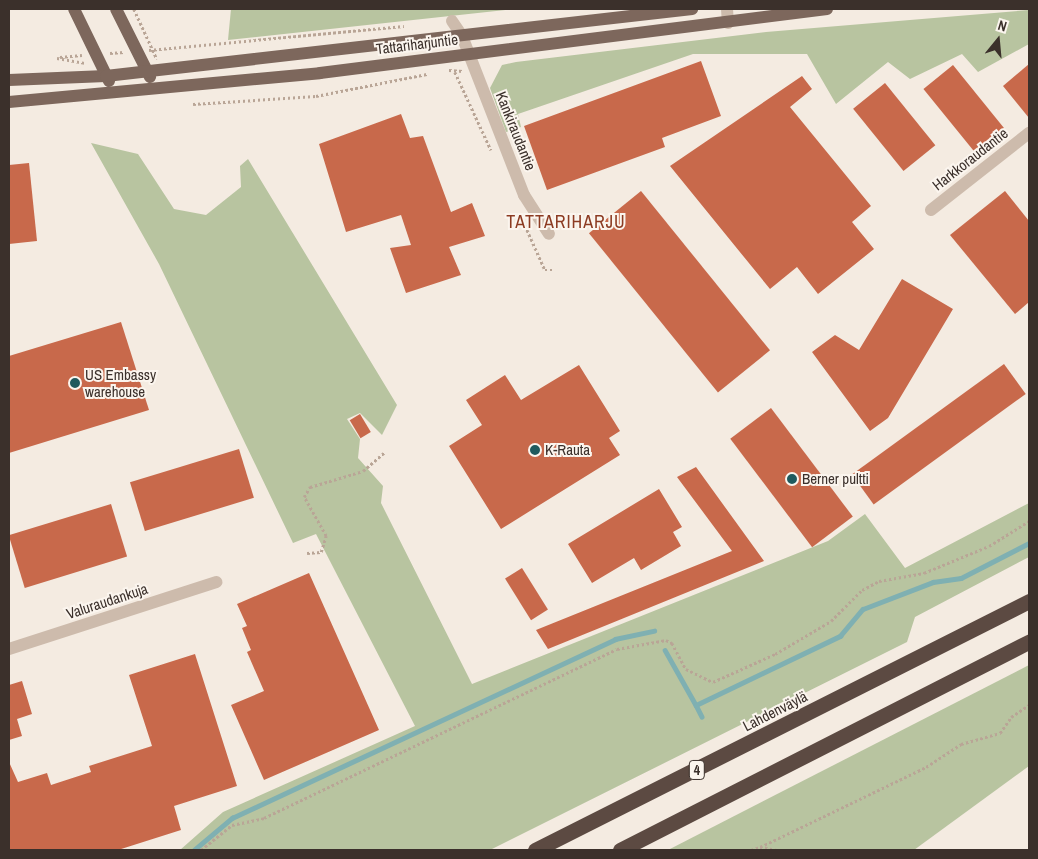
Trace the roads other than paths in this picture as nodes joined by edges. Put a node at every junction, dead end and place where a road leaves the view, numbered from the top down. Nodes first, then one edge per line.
1 (74, 9) edge
2 (116, 9) edge
3 (692, 9) edge
4 (727, 9) edge
5 (827, 9) edge
6 (452, 22) dead end
7 (728, 23) junction
8 (462, 36) junction
9 (468, 54) junction
10 (147, 71) junction
11 (106, 76) junction
12 (9, 80) edge
13 (156, 88) junction
14 (114, 93) junction
15 (9, 102) edge
16 (1029, 133) edge
17 (931, 210) dead end
18 (549, 234) dead end
19 (216, 582) dead end
20 (1029, 601) edge
21 (1029, 642) edge
22 (9, 649) edge
23 (535, 850) edge
24 (620, 850) edge

1 - 11 main road
2 - 10 main road
3 - 8 main road, Tattariharjuntie
4 - 7 street
5 - 7 main road, Tattariharjuntie
6 - 8 street, Kankiraudantie
7 - 9 main road, Tattariharjuntie
8 - 9 street, Kankiraudantie
8 - 10 main road, Tattariharjuntie
9 - 13 main road, Tattariharjuntie
9 - 18 street, Kankiraudantie
10 - 11 main road, Tattariharjuntie
10 - 13 main road
11 - 12 main road, Tattariharjuntie
11 - 14 main road
13 - 14 main road, Tattariharjuntie
14 - 15 main road, Tattariharjuntie
16 - 17 street, Harkkoraudantie
19 - 22 street, Valuraudankuja
20 - 23 highway, Lahdenväylä / 4
21 - 24 highway

